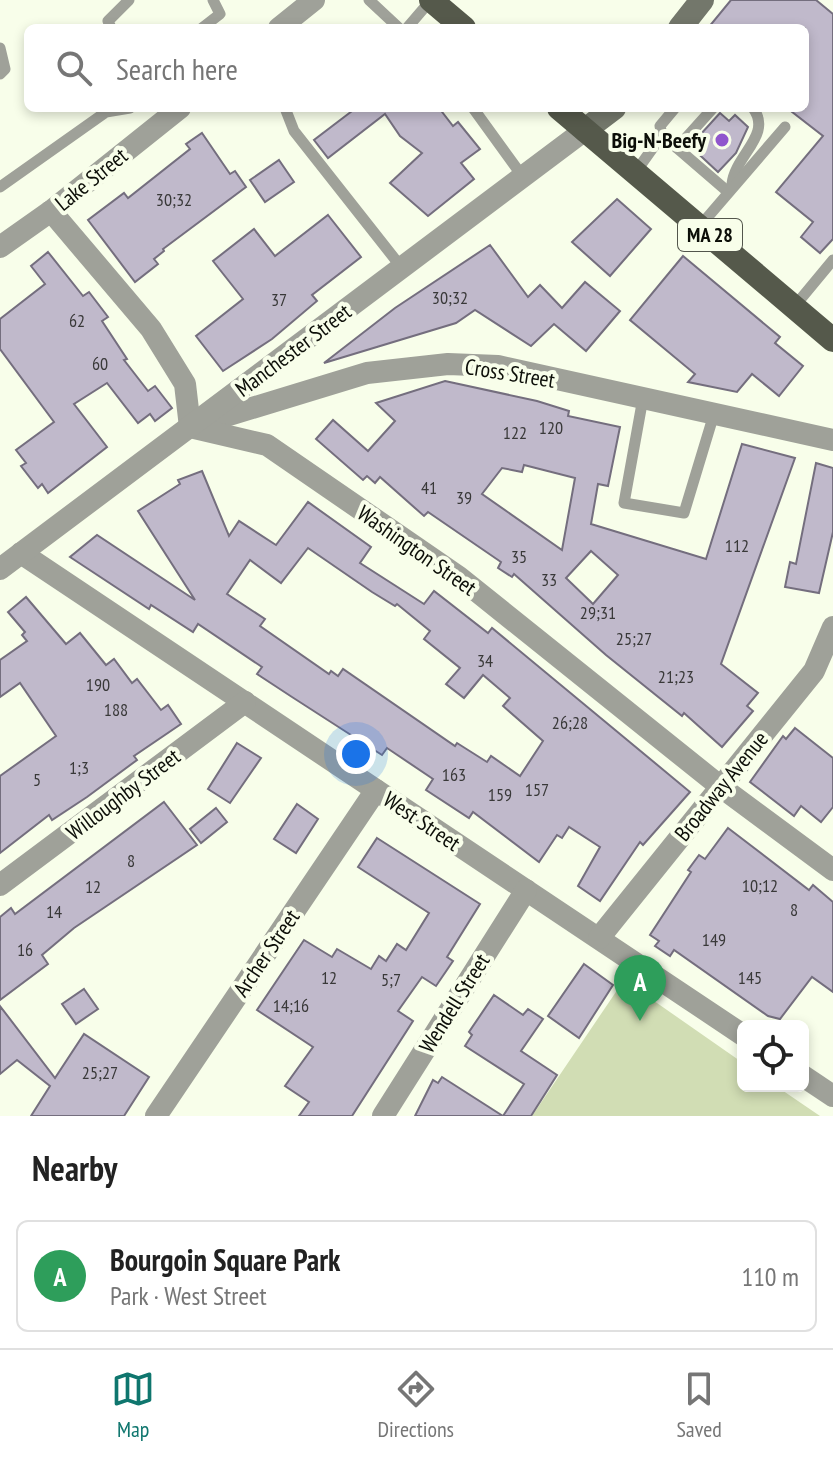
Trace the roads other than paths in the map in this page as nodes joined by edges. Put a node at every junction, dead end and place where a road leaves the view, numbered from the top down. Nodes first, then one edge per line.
1 (129, 0) edge
2 (213, 0) edge
3 (314, 0) edge
4 (369, 0) edge
5 (431, 0) edge
6 (702, 0) edge
7 (109, 24) edge
8 (207, 24) edge
9 (284, 24) edge
10 (395, 24) edge
11 (410, 24) edge
12 (459, 24) edge
13 (683, 24) edge
14 (0, 48) edge
15 (0, 74) edge
16 (106, 112) edge
17 (175, 112) edge
18 (287, 112) edge
19 (476, 112) edge
20 (564, 112) edge
21 (609, 112) edge
22 (672, 112) edge
23 (709, 112) edge
24 (756, 112) edge
25 (785, 127) dead end
26 (585, 130) junction
27 (662, 135) junction
28 (677, 148) junction
29 (635, 173) junction
30 (523, 177) junction
31 (0, 187) edge
32 (730, 188) junction
33 (51, 211) junction
34 (700, 226) junction
35 (0, 247) edge
36 (833, 260) edge
37 (402, 268) junction
38 (794, 307) junction
39 (833, 340) edge
40 (643, 398) junction
41 (714, 414) junction
42 (190, 427) junction
43 (833, 440) edge
44 (21, 553) junction
45 (0, 569) edge
46 (833, 627) edge
47 (245, 702) junction
48 (721, 787) junction
49 (376, 790) junction
50 (833, 870) edge
51 (0, 885) edge
52 (526, 890) junction
53 (599, 938) junction
54 (737, 1031) edge
55 (809, 1080) edge
56 (833, 1096) edge
57 (156, 1116) edge
58 (383, 1116) edge

1 - 7 lane
2 - 8 lane
3 - 9 street
4 - 10 lane
5 - 11 lane
5 - 12 main road
6 - 13 street
14 - 15 lane
16 - 31 lane
17 - 33 street, Lake Street
18 - 37 lane
19 - 30 lane
20 - 26 main road, MA 28
21 - 26 street
22 - 27 lane
23 - 28 lane
24 - 32 lane
25 - 32 lane
26 - 29 main road, MA 28
26 - 30 street, Manchester Street
27 - 28 lane
27 - 29 lane
28 - 32 lane
29 - 34 main road, MA 28
30 - 37 street, Manchester Street
32 - 34 lane
33 - 35 street, Lake Street
33 - 42 street
34 - 38 main road, MA 28
36 - 38 lane
37 - 42 street, Manchester Street
38 - 39 main road, MA 28
40 - 41 street, Cross Street
40 - 41 lane
40 - 42 street, Cross Street
41 - 43 street, Cross Street
42 - 44 street, Manchester Street
42 - 48 street, Washington Street
44 - 45 street, Manchester Street
44 - 47 street, West Street
46 - 48 street, Broadway Avenue
47 - 49 street, West Street
47 - 51 street, Willoughby Street
48 - 50 street, Washington Street
48 - 53 street, Broadway Avenue
49 - 52 street, West Street
49 - 57 street, Archer Street
52 - 53 street, West Street
52 - 58 street, Wendell Street
53 - 54 street, West Street
55 - 56 street

